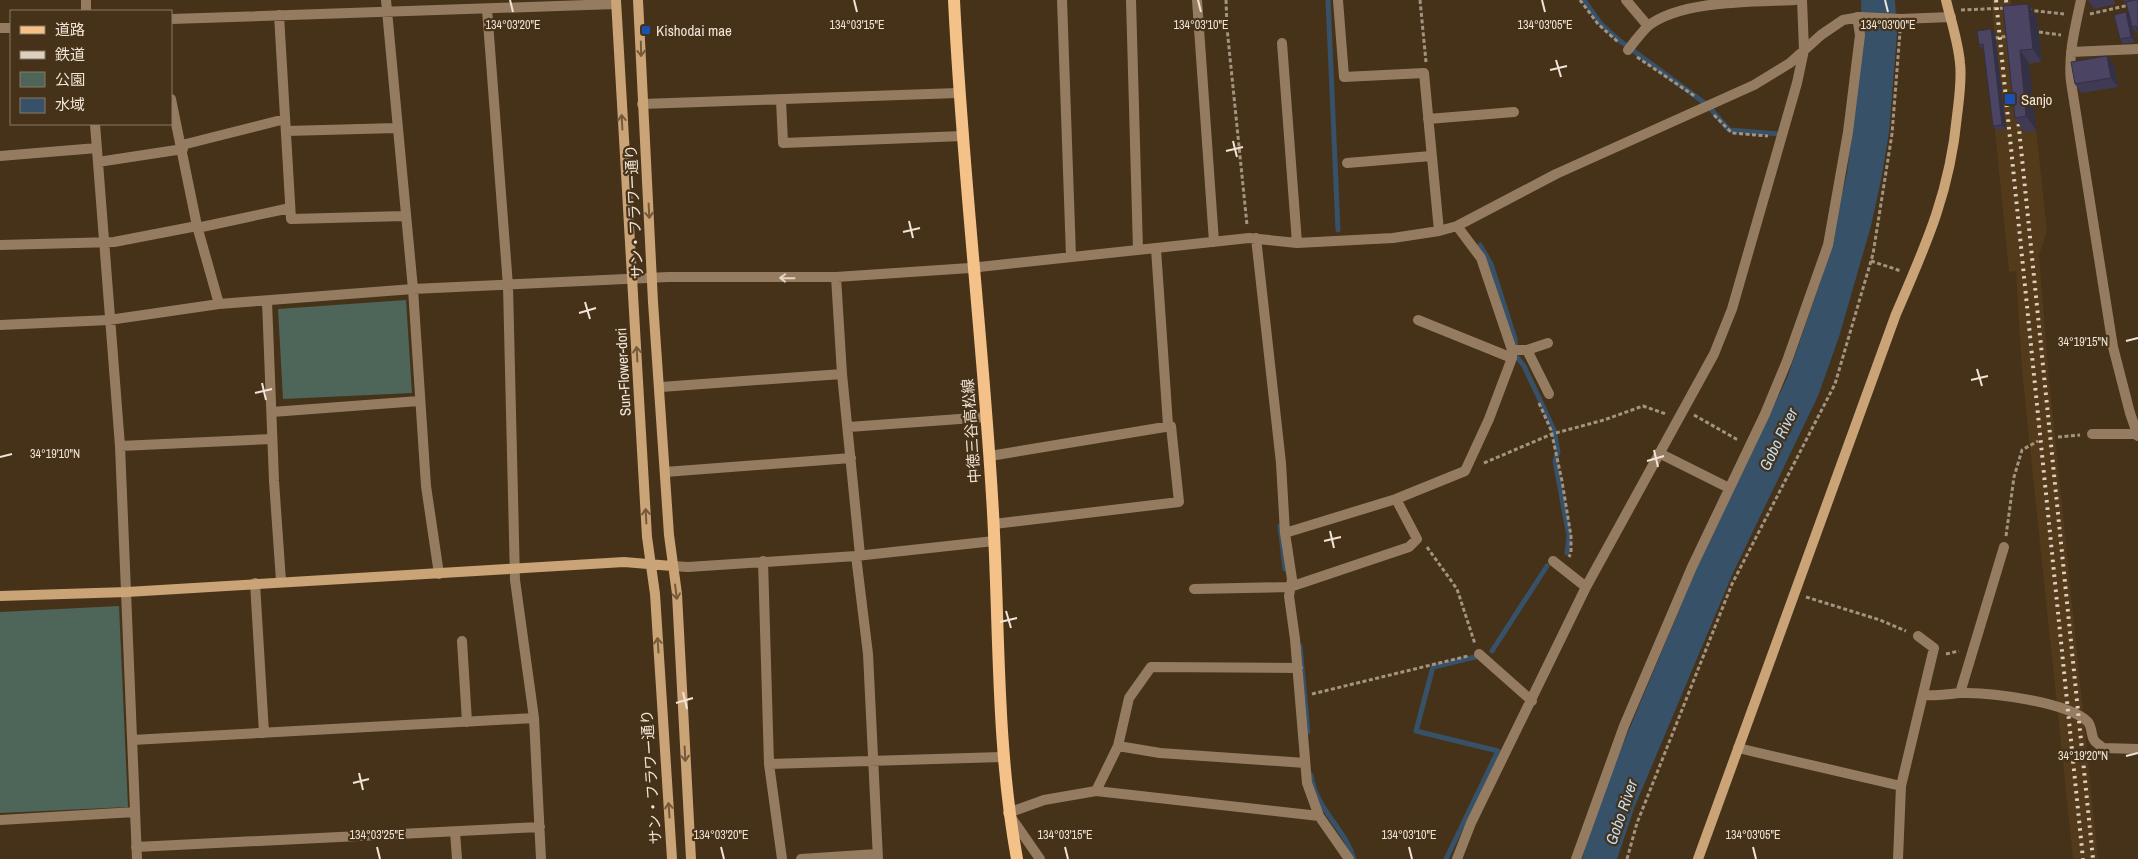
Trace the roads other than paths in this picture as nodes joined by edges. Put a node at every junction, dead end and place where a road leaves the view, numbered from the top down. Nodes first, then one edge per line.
1 (386, 0) edge
2 (638, 0) edge
3 (954, 0) edge
4 (1062, 0) edge
5 (1131, 0) edge
6 (1197, 0) edge
7 (1338, 0) edge
8 (1626, 0) edge
9 (1795, 0) edge
10 (1802, 0) edge
11 (1946, 0) edge
12 (2080, 0) edge
13 (616, 2) edge
14 (524, 4) edge
15 (487, 9) junction
16 (388, 12) junction
17 (279, 15) junction
18 (1858, 17) junction
19 (1951, 17) junction
20 (172, 19) edge
21 (1648, 26) junction
22 (1282, 43) dead end
23 (2138, 49) edge
24 (1628, 50) dead end
25 (1804, 50) junction
26 (2071, 52) junction
27 (958, 93) junction
28 (781, 100) junction
29 (172, 102) edge
30 (642, 104) junction
31 (1514, 112) dead end
32 (286, 118) junction
33 (1428, 119) junction
34 (95, 125) edge
35 (397, 128) junction
36 (286, 131) junction
37 (963, 136) junction
38 (182, 147) junction
39 (97, 148) junction
40 (0, 156) edge
41 (1431, 156) junction
42 (98, 162) junction
43 (1347, 163) dead end
44 (290, 208) junction
45 (405, 216) junction
46 (1457, 226) junction
47 (197, 227) junction
48 (1439, 231) junction
49 (1252, 238) junction
50 (105, 242) junction
51 (1214, 242) junction
52 (1298, 243) junction
53 (0, 245) edge
54 (1156, 249) junction
55 (1138, 250) junction
56 (1071, 256) junction
57 (974, 267) junction
58 (836, 277) junction
59 (632, 279) junction
60 (653, 279) junction
61 (508, 286) junction
62 (412, 290) junction
63 (267, 301) junction
64 (219, 304) junction
65 (109, 320) junction
66 (1418, 320) dead end
67 (0, 325) edge
68 (1548, 342) dead end
69 (1527, 350) junction
70 (1512, 354) junction
71 (842, 374) junction
72 (661, 387) junction
73 (1549, 394) dead end
74 (419, 401) junction
75 (272, 412) junction
76 (987, 418) junction
77 (1168, 425) junction
78 (849, 427) junction
79 (2092, 434) road end
80 (2138, 435) edge
81 (272, 439) junction
82 (120, 446) junction
83 (1659, 453) junction
84 (990, 456) junction
85 (851, 458) junction
86 (665, 472) junction
87 (1729, 488) junction
88 (1396, 499) junction
89 (994, 524) junction
90 (1285, 534) junction
91 (994, 541) junction
92 (2004, 547) road end
93 (858, 555) junction
94 (764, 561) junction
95 (1553, 561) dead end
96 (651, 564) junction
97 (672, 566) junction
98 (515, 568) junction
99 (439, 574) junction
100 (281, 581) junction
101 (255, 583) junction
102 (1290, 587) junction
103 (1586, 587) junction
104 (1194, 589) dead end
105 (127, 592) junction
106 (0, 596) edge
107 (1918, 636) road end
108 (462, 641) dead end
109 (1479, 654) road end
110 (1298, 668) junction
111 (1960, 693) junction
112 (1923, 695) junction
113 (1532, 701) junction
114 (534, 718) junction
115 (467, 722) junction
116 (264, 733) junction
117 (132, 740) junction
118 (1118, 746) junction
119 (1738, 748) junction
120 (2138, 749) edge
121 (1002, 757) junction
122 (872, 761) junction
123 (1305, 763) junction
124 (768, 764) junction
125 (1901, 786) junction
126 (1096, 791) junction
127 (135, 812) junction
128 (1008, 813) junction
129 (1319, 816) junction
130 (0, 820) edge
131 (540, 827) junction
132 (455, 832) junction
133 (136, 847) junction
134 (877, 856) edge
135 (137, 859) edge
136 (457, 859) edge
137 (541, 859) edge
138 (672, 859) edge
139 (691, 859) edge
140 (782, 859) edge
141 (801, 859) edge
142 (1017, 859) edge
143 (1040, 859) edge
144 (1349, 859) edge
145 (1457, 859) edge
146 (1576, 859) edge
147 (1698, 859) edge
148 (1898, 859) edge

1 - 16 street
2 -> 30 street, サン・フラワー通り
3 - 27 main road, 中徳三谷高松線
4 - 56 street
5 - 55 street
6 - 51 street
7 - 33 street
8 - 21 street
9 - 21 street
10 - 25 street
11 - 19 street
12 - 26 street
13 - 14 street
59 -> 13 street, サン・フラワー通り
14 - 15 street
15 - 16 street
15 - 61 street
16 - 17 street
16 - 35 street
17 - 20 street
17 - 32 street
18 - 19 street
18 - 25 street
18 - 87 street
19 - 119 street
21 - 24 street
22 - 52 street
23 - 26 street
25 - 46 street
25 - 83 street
26 - 80 street
27 - 28 street
27 - 37 main road, 中徳三谷高松線
28 - 30 street
28 - 37 street
29 - 38 street
30 -> 60 street, サン・フラワー通り
31 - 33 street
32 - 36 street
32 - 38 street
33 - 41 street
34 - 39 street
35 - 36 street
35 - 45 street
36 - 44 street
37 - 57 main road, 中徳三谷高松線
38 - 42 street
38 - 47 street
39 - 40 street
39 - 42 street
41 - 43 street
41 - 48 street
42 - 50 street
44 - 45 street
44 - 47 street
45 - 62 street
46 - 48 street
46 - 70 street
47 - 50 street
47 - 64 street
48 - 52 street
49 - 51 street
49 - 52 street
49 - 90 street
50 - 53 street
50 - 65 street
51 - 54 street
54 - 55 street
54 - 77 street
55 - 56 street
56 - 57 street
57 - 58 street
57 - 76 main road, 中徳三谷高松線
58 -> 60 street
58 - 71 street
59 - 60 street
59 - 61 street
96 -> 59 street, Sun-Flower-dori
60 - 72 street, サン・フラワー通り
61 - 62 street
61 - 98 street
62 - 63 street
62 - 74 street
63 - 64 street
63 - 75 street
64 - 65 street
65 - 67 street
65 - 82 street
66 - 70 street
68 - 69 street
69 - 70 street
69 - 73 street
70 - 88 street
71 - 72 street
71 - 78 street
72 - 86 street, サン・フラワー通り
74 - 75 street
74 - 99 street
75 - 81 street
76 - 78 street
76 - 84 main road, 中徳三谷高松線
77 - 84 street
77 - 89 street
78 - 85 street
79 - 80 street
81 - 82 street
81 - 100 street
82 - 105 street
83 - 87 street
83 - 103 street
84 - 89 main road, 中徳三谷高松線
85 - 86 street
85 - 93 street
86 - 97 street
87 - 146 street
88 - 90 street
88 - 102 street
89 - 91 main road, 中徳三谷高松線
90 - 102 street
91 - 93 street
91 - 121 main road, 中徳三谷高松線
92 - 111 street
93 - 94 street
93 - 122 street
94 - 97 street
94 - 124 street
95 - 103 street
96 - 97 street
96 - 98 street
138 -> 96 street, Sun-Flower-dori
97 -> 139 street
98 - 99 street
98 - 114 street
99 - 100 street
100 - 101 street
101 - 105 street
101 - 116 street
102 - 104 street
102 - 110 street
103 - 113 street
105 - 106 street
105 - 117 street
107 - 112 street
108 - 115 street
109 - 113 street
110 - 118 street
110 - 123 street
111 - 112 street
111 - 120 street
112 - 125 street
113 - 145 street
114 - 115 street
114 - 131 street
115 - 116 street
116 - 117 street
117 - 127 street
118 - 123 street
118 - 126 street
119 - 125 street
119 - 147 street
121 - 122 street
121 - 128 main road, 中徳三谷高松線
122 - 124 street
122 - 134 street
123 - 129 street
124 - 140 street
125 - 148 street
126 - 128 street
126 - 129 street
127 - 130 street
127 - 133 street
128 - 142 main road, 中徳三谷高松線
128 - 143 street
129 - 144 street
131 - 132 street
131 - 137 street
132 - 133 street
132 - 136 street
133 - 135 street
134 - 141 street

